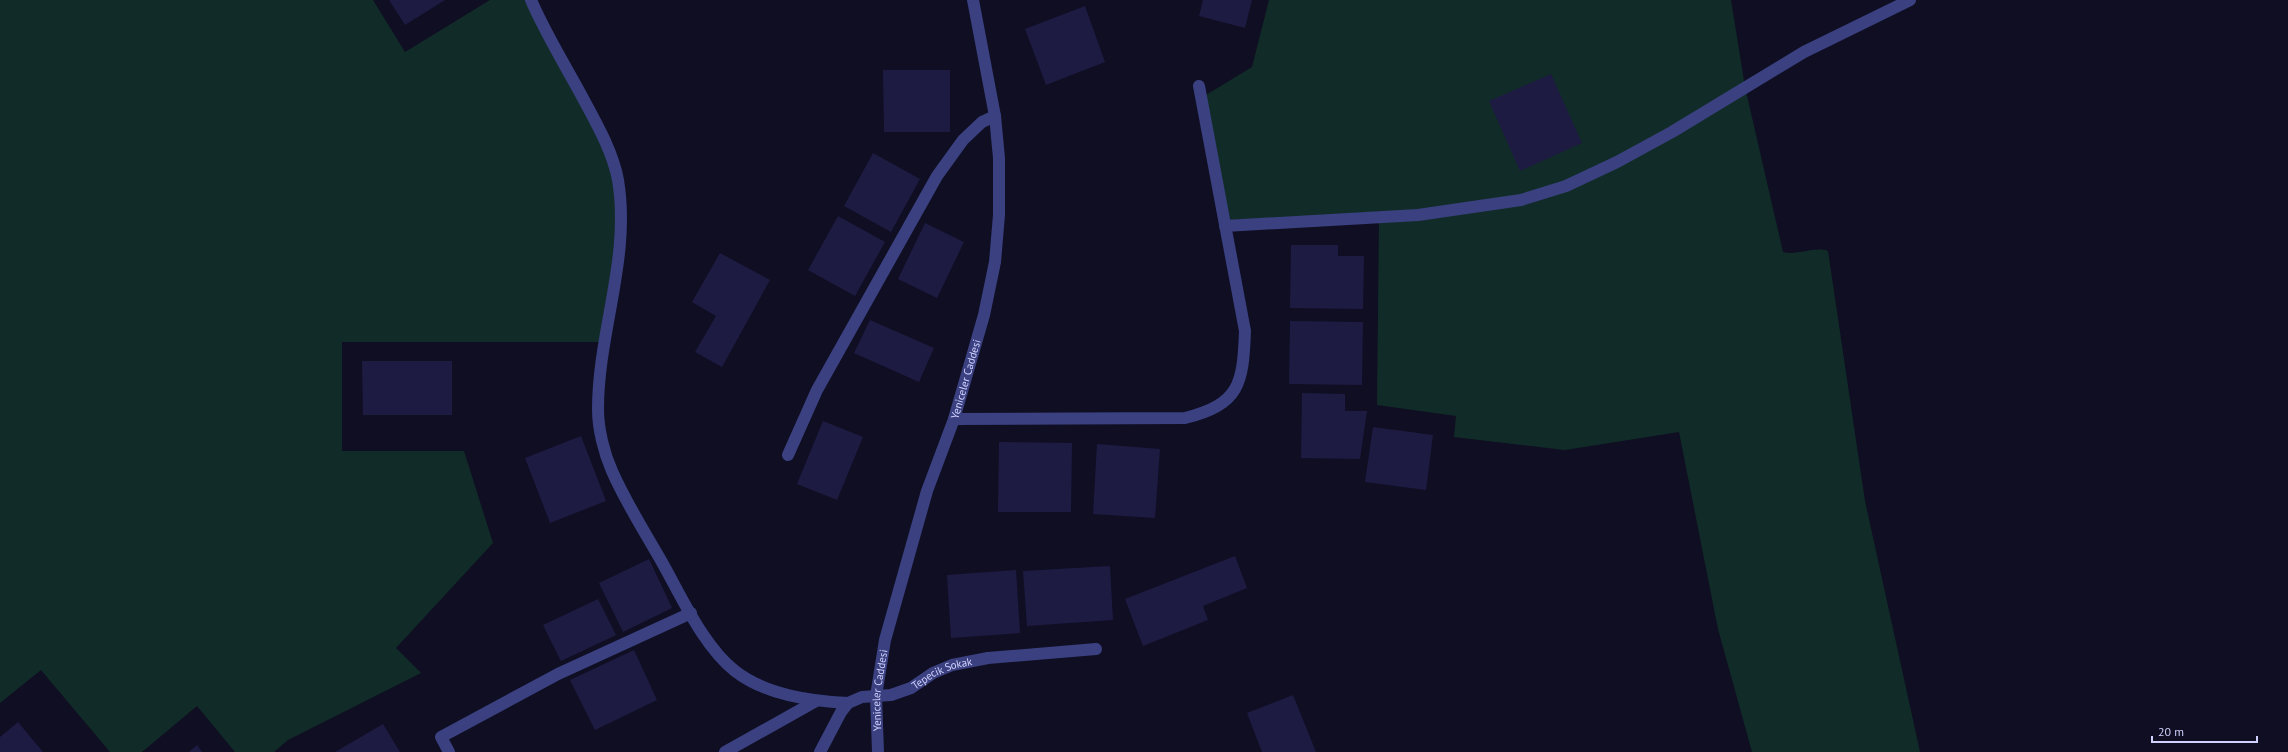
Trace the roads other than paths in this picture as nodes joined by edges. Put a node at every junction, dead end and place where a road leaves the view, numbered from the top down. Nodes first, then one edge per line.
1 (531, 0) edge
2 (973, 0) edge
3 (1910, 0) edge
4 (1199, 86) dead end
5 (995, 116) junction
6 (1225, 226) junction
7 (954, 419) junction
8 (788, 455) dead end
9 (691, 613) junction
10 (1096, 649) dead end
11 (876, 696) junction
12 (816, 701) junction
13 (848, 703) junction
14 (449, 752) edge
15 (725, 752) edge
16 (820, 752) edge
17 (878, 752) edge

1 - 9 street
2 - 5 street, Yeniceler Caddesi
3 - 6 street
4 - 6 street
5 - 7 street, Yeniceler Caddesi
5 - 8 street
6 - 7 street
7 - 11 street, Yeniceler Caddesi
9 - 12 street
9 - 14 street
10 - 11 street, Tepecik Sokak
11 - 13 street, Tepecik Sokak
11 - 17 street, Yeniceler Caddesi
12 - 13 street
12 - 15 street
13 - 16 street

